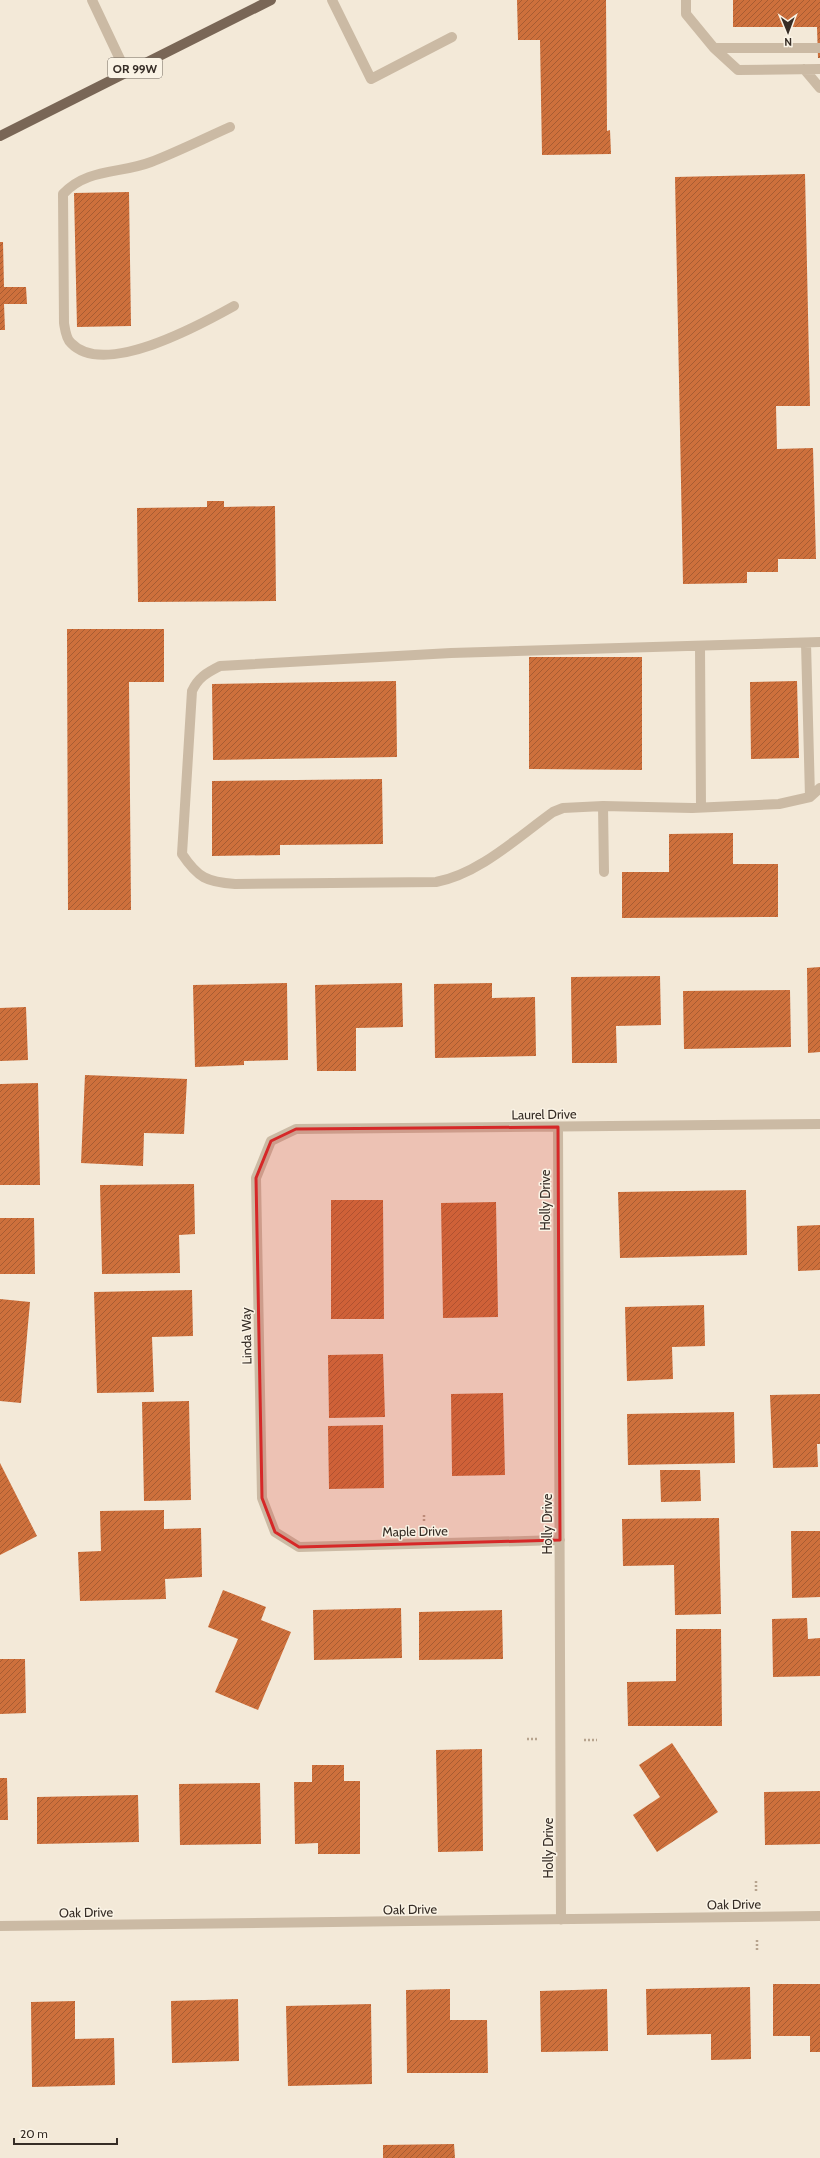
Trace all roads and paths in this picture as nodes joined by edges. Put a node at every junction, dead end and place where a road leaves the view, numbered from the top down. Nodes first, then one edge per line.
1 (92, 0) edge
2 (271, 0) edge
3 (332, 0) edge
4 (686, 0) edge
5 (452, 37) dead end
6 (714, 48) junction
7 (820, 48) edge
8 (804, 69) junction
9 (820, 69) edge
10 (126, 72) junction
11 (820, 88) edge
12 (230, 127) dead end
13 (0, 136) edge
14 (234, 306) dead end
15 (820, 642) edge
16 (806, 643) junction
17 (700, 646) junction
18 (820, 788) edge
19 (810, 797) junction
20 (603, 806) junction
21 (701, 808) junction
22 (604, 872) dead end
23 (820, 1124) edge
24 (558, 1127) junction
25 (272, 1141) joint
26 (275, 1532) joint
27 (560, 1540) junction
28 (820, 1916) edge
29 (561, 1920) junction
30 (0, 1926) edge

1 - 10 street
2 - 10 main road, OR 99W
3 - 5 street
4 - 6 street
6 - 7 street
6 - 8 street
8 - 9 street
8 - 11 street
10 - 13 main road, OR 99W
12 - 14 street
15 - 16 street
16 - 17 street
16 - 19 street
17 - 20 street
17 - 21 street
18 - 19 street
19 - 21 street
20 - 21 street
20 - 22 street
23 - 24 street, Laurel Drive
24 - 25 street, Laurel Drive
24 - 27 street, Holly Drive
25 - 26 street, Linda Way
26 - 27 street, Maple Drive
27 - 29 street, Holly Drive
28 - 29 street, Oak Drive
29 - 30 street, Oak Drive

